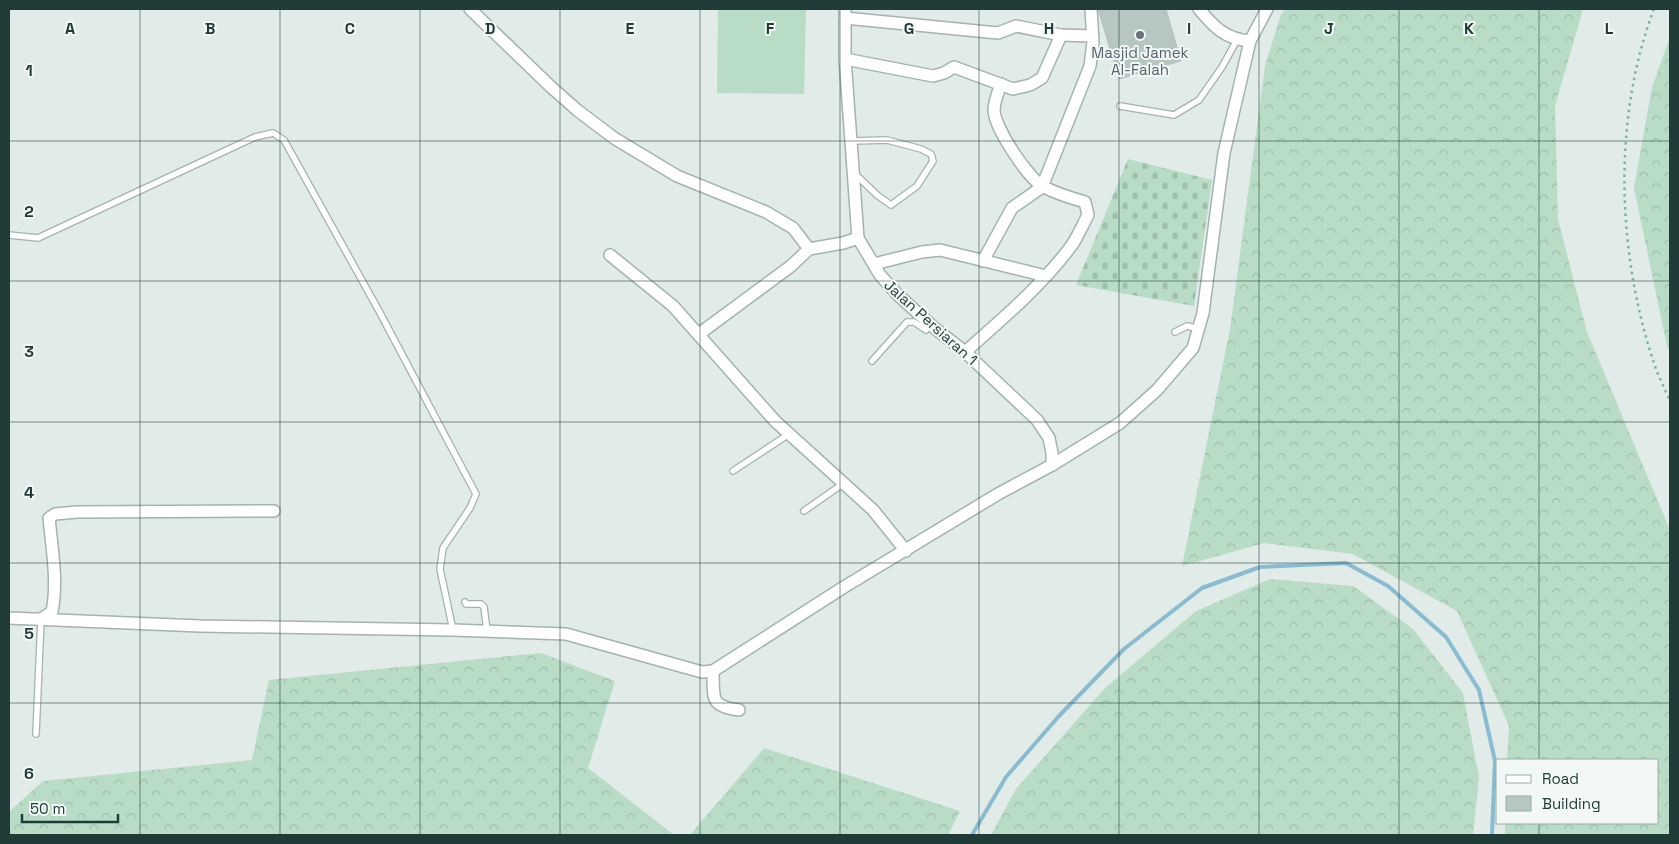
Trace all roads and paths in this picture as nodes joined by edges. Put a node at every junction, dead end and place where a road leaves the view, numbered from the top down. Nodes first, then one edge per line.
1 (470, 9) edge
2 (1091, 9) edge
3 (1199, 9) edge
4 (1267, 9) edge
5 (1654, 9) edge
6 (845, 13) edge
7 (1061, 35) junction
8 (1093, 36) junction
9 (1237, 40) junction
10 (1250, 40) junction
11 (845, 59) junction
12 (1001, 84) junction
13 (1120, 106) dead end
14 (851, 141) junction
15 (852, 171) junction
16 (1042, 187) junction
17 (9, 235) edge
18 (858, 238) junction
19 (809, 249) junction
20 (610, 255) dead end
21 (982, 261) junction
22 (874, 264) junction
23 (1046, 276) junction
24 (929, 328) junction
25 (1200, 329) junction
26 (1175, 332) dead end
27 (699, 334) junction
28 (965, 352) junction
29 (872, 360) dead end
30 (1670, 400) edge
31 (789, 434) junction
32 (1052, 465) junction
33 (733, 471) dead end
34 (844, 483) junction
35 (274, 511) dead end
36 (804, 511) dead end
37 (906, 551) junction
38 (465, 602) dead end
39 (9, 618) edge
40 (41, 619) junction
41 (453, 630) junction
42 (487, 631) junction
43 (713, 672) junction
44 (739, 710) dead end
45 (36, 734) dead end

1 - 19 street
2 - 8 street
3 - 9 street
4 - 10 street
5 - 30 path
6 - 7 street
6 - 11 street, Jalan Persiaran 1
7 - 8 street
7 - 12 street
8 - 16 street
9 - 10 street
9 - 13 lane
10 - 25 street
11 - 12 street
11 - 14 street, Jalan Persiaran 1
12 - 16 street
14 - 15 street, Jalan Persiaran 1
14 - 15 lane
15 - 18 street, Jalan Persiaran 1
16 - 21 street
16 - 23 street
17 - 41 lane
18 - 19 street
18 - 22 street, Jalan Persiaran 1
19 - 27 street
20 - 27 street
21 - 22 street
21 - 23 street
22 - 24 street, Jalan Persiaran 1
23 - 28 street
24 - 28 street, Jalan Persiaran 1
24 - 29 lane
25 - 26 lane
25 - 32 street
27 - 31 street
28 - 32 street, Jalan Persiaran 1
31 - 33 lane
31 - 34 street
32 - 37 street
34 - 36 lane
34 - 37 street
35 - 40 street
37 - 43 street
38 - 42 lane
39 - 40 street
40 - 41 street
40 - 45 lane
41 - 42 street
42 - 43 street
43 - 44 street

